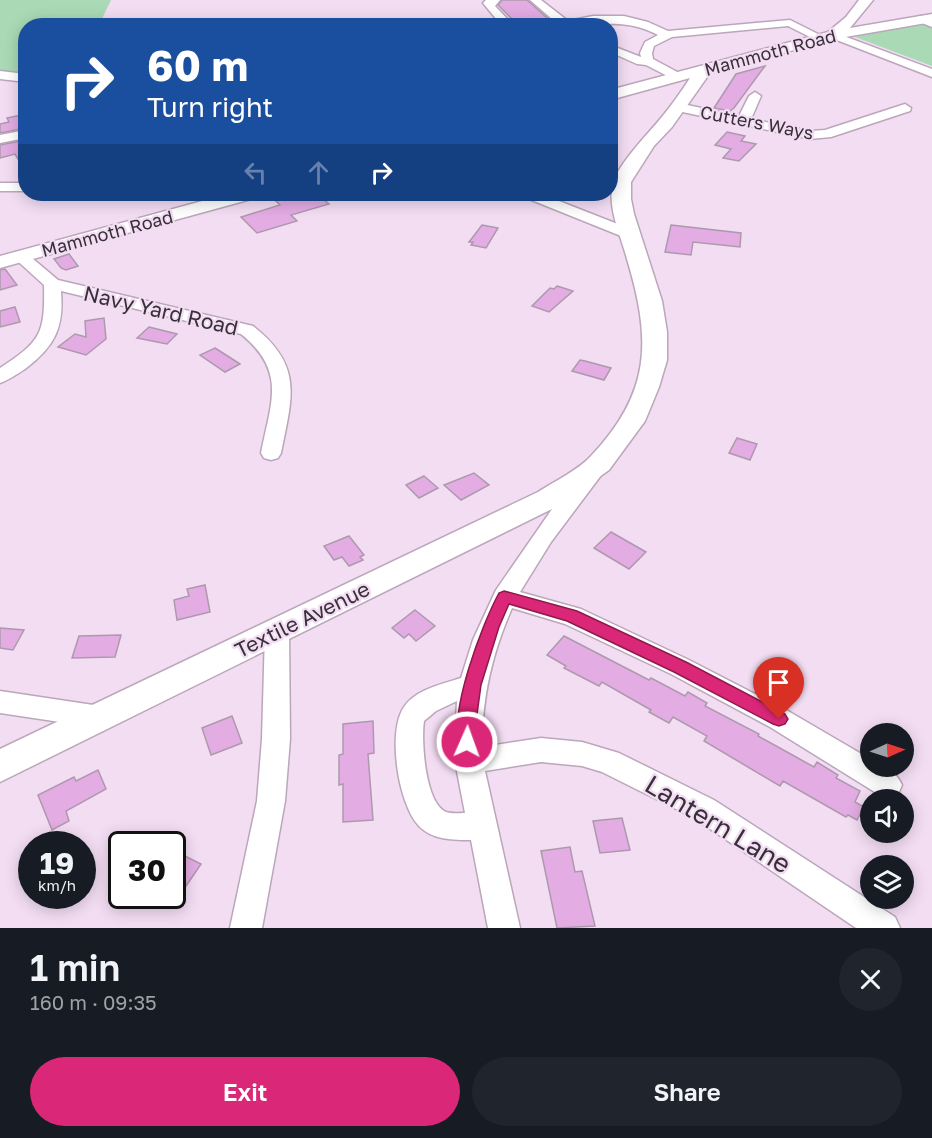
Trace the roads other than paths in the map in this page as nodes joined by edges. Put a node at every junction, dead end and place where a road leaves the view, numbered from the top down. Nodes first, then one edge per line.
1 (495, 0) edge
2 (536, 0) edge
3 (866, 0) edge
4 (501, 18) edge
5 (558, 18) edge
6 (618, 21) edge
7 (929, 22) edge
8 (667, 35) junction
9 (827, 36) junction
10 (618, 51) edge
11 (648, 61) junction
12 (705, 69) joint
13 (932, 73) edge
14 (0, 75) edge
15 (18, 77) edge
16 (684, 82) junction
17 (618, 93) edge
18 (754, 96) dead end
19 (678, 107) junction
20 (905, 108) dead end
21 (743, 122) junction
22 (18, 136) edge
23 (0, 139) edge
24 (0, 187) edge
25 (18, 187) edge
26 (222, 201) edge
27 (547, 201) edge
28 (632, 235) junction
29 (20, 256) junction
30 (0, 262) edge
31 (52, 284) junction
32 (0, 377) edge
33 (271, 453) dead end
34 (599, 464) junction
35 (504, 597) junction
36 (277, 632) junction
37 (473, 685) junction
38 (0, 702) edge
39 (100, 717) junction
40 (469, 760) junction
41 (0, 766) edge
42 (888, 785) dead end
43 (483, 827) junction
44 (246, 928) edge
45 (504, 928) edge
46 (884, 928) edge

1 - 4 street
2 - 5 street
3 - 9 main road
6 - 8 street
7 - 9 main road, Mammoth Road
8 - 9 street
8 - 11 street
9 - 12 main road, Mammoth Road
9 - 13 street
10 - 11 street
11 - 16 street
12 - 16 main road, Textile Avenue
14 - 15 street
16 - 17 main road
16 - 19 main road, Textile Avenue
18 - 21 street
19 - 21 street, Cutters Ways
19 - 28 main road, Textile Avenue
20 - 21 street, Cutters Ways
22 - 23 street
24 - 25 street
26 - 29 main road, Mammoth Road
27 - 28 street
28 - 34 main road, Textile Avenue
29 - 30 main road, Mammoth Road
29 - 31 street, Navy Yard Road
31 - 32 street
31 - 33 street, Navy Yard Road
34 - 35 street
34 - 36 main road, Textile Avenue
35 - 37 street
35 - 42 street
36 - 39 main road, Textile Avenue
36 - 44 street
37 - 40 street
37 - 43 street
38 - 39 street
39 - 41 main road, Textile Avenue
40 - 43 street
40 - 46 street, Lantern Lane
43 - 45 street

